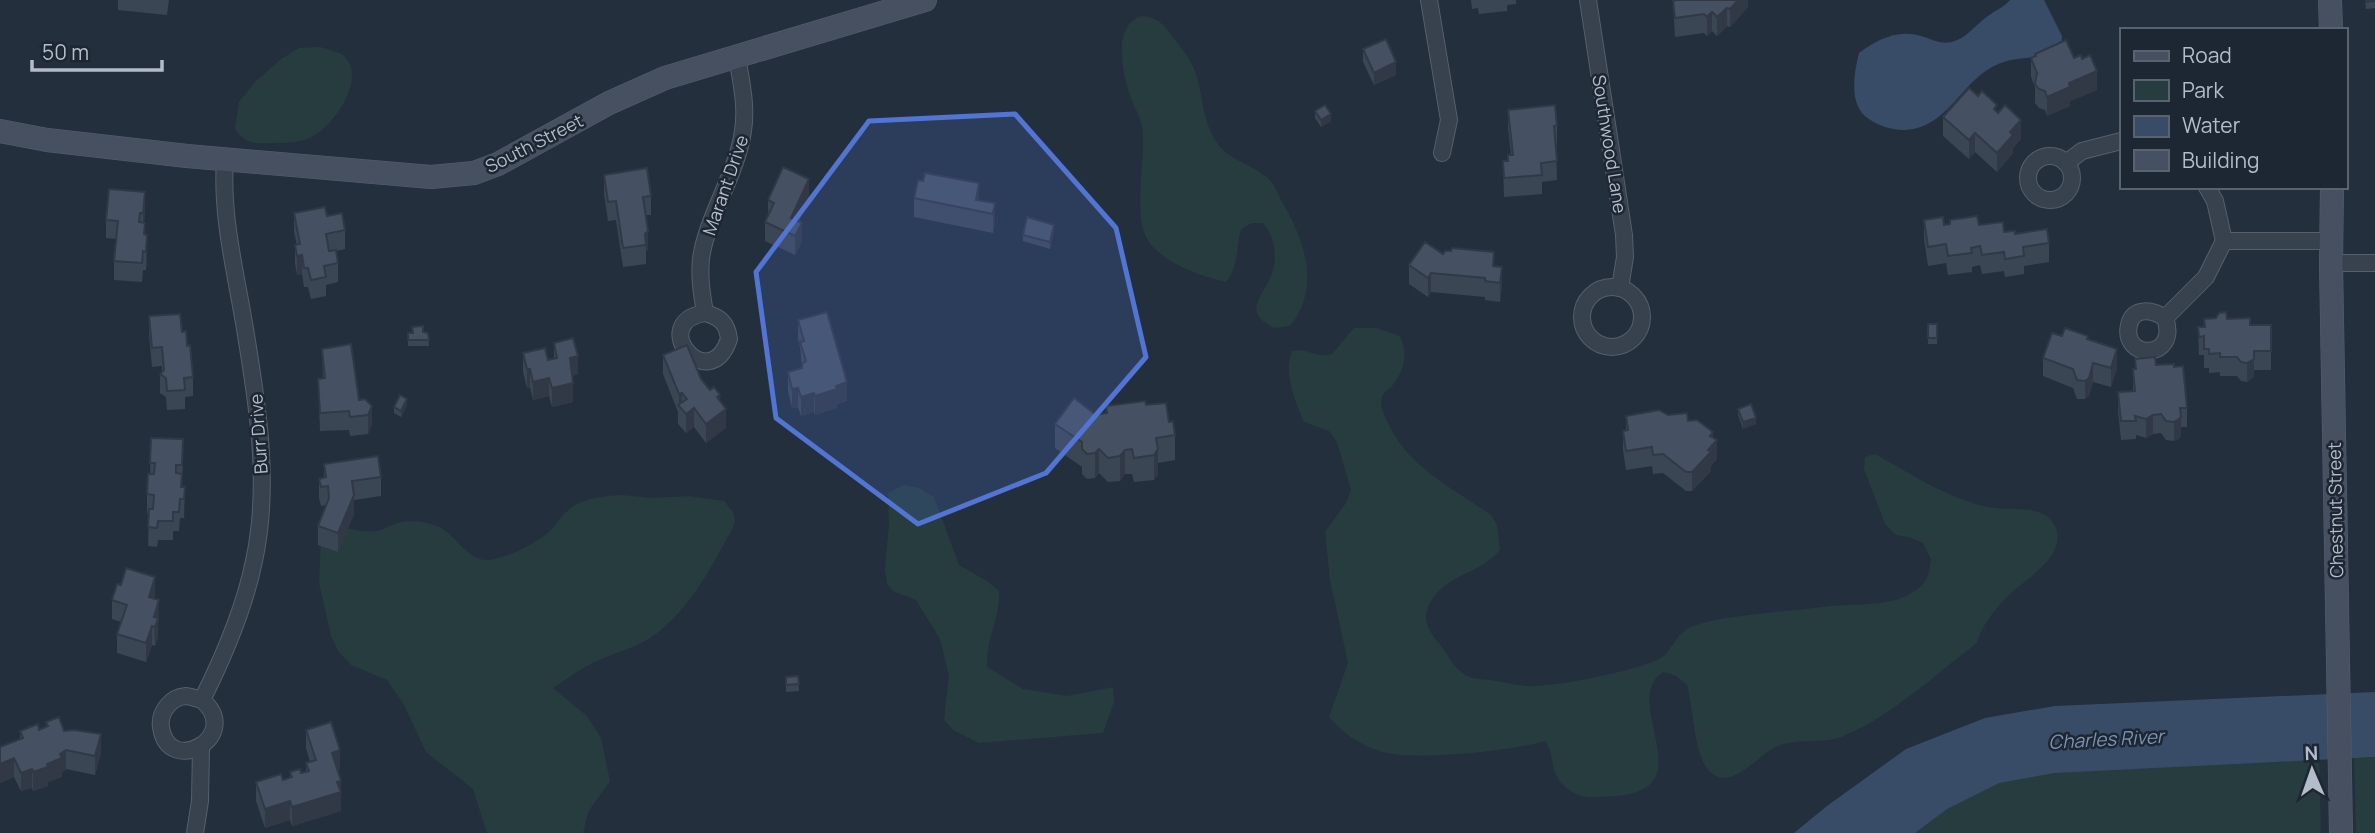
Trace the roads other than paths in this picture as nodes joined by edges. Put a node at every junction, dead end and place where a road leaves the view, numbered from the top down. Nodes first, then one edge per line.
1 (925, 0) edge
2 (1429, 0) edge
3 (1588, 0) edge
4 (2330, 0) edge
5 (2331, 28) edge
6 (737, 56) junction
7 (0, 131) edge
8 (2120, 141) edge
9 (1442, 153) dead end
10 (225, 160) junction
11 (2066, 163) dead end
12 (2208, 189) edge
13 (2332, 189) edge
14 (2224, 241) junction
15 (2332, 252) junction
16 (2375, 262) edge
17 (1620, 288) dead end
18 (705, 313) dead end
19 (2165, 318) dead end
20 (202, 700) junction
21 (201, 748) junction
22 (195, 833) edge
23 (2341, 833) edge

1 - 6 street, South Street
2 - 9 street
3 - 17 street, Southwood Lane
4 - 5 street
6 - 10 street, South Street
6 - 18 street, Marant Drive
7 - 10 street, South Street
8 - 11 street
10 - 20 street, Burr Drive
12 - 14 street
13 - 15 street, Chestnut Street
14 - 15 street
14 - 19 street
15 - 16 street
15 - 23 street, Chestnut Street
20 - 21 street
20 - 21 street
21 - 22 street

